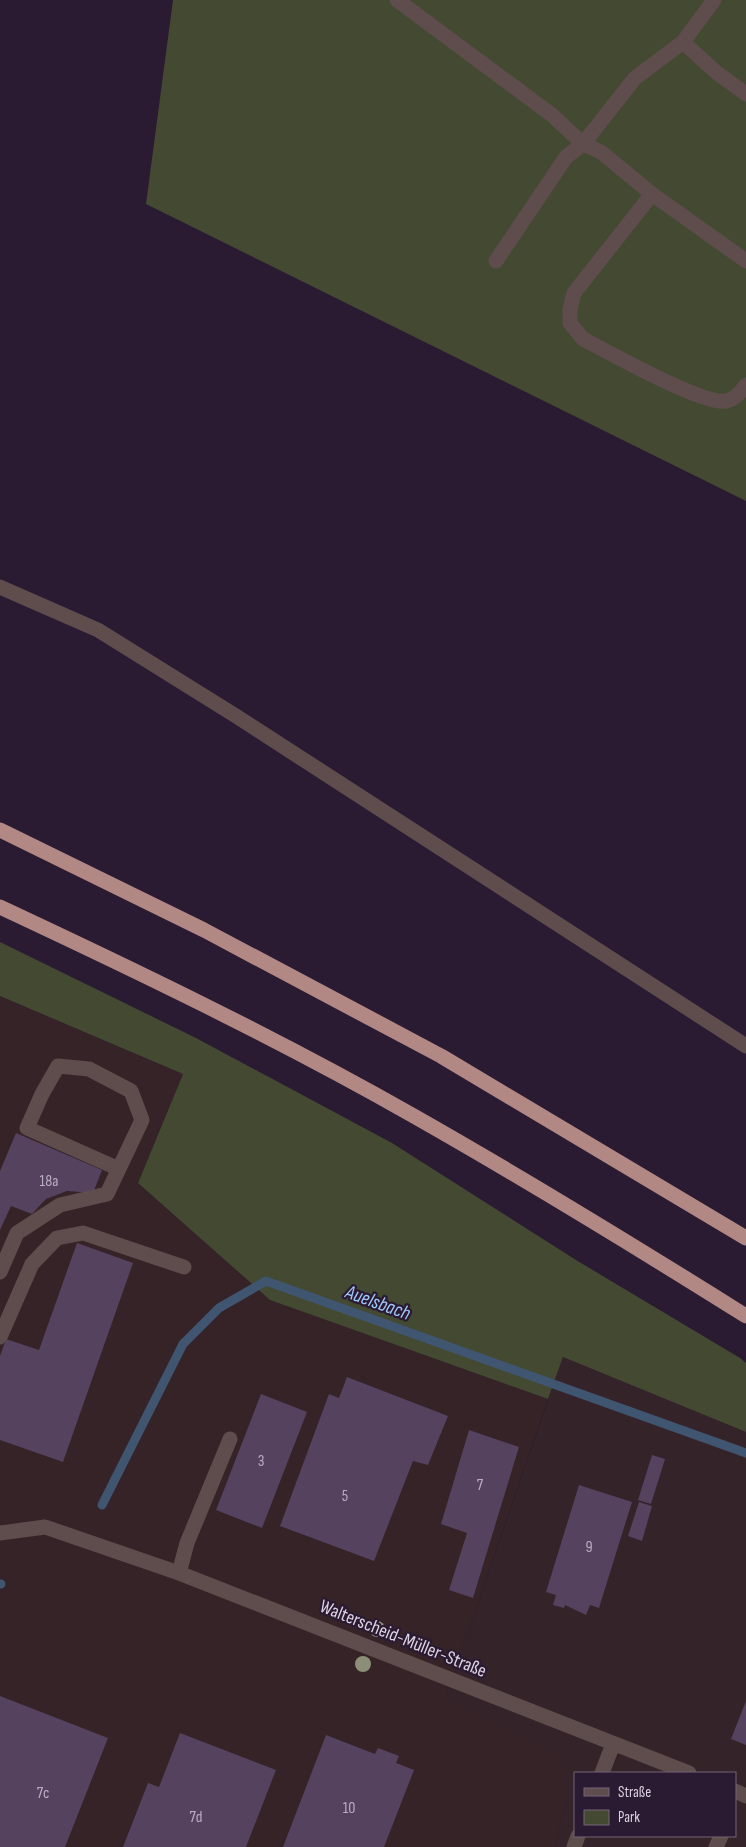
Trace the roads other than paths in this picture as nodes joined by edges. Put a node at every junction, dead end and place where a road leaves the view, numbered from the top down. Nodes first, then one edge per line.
1 (397, 0) edge
2 (714, 0) edge
3 (683, 42) junction
4 (746, 94) edge
5 (582, 144) junction
6 (652, 194) junction
7 (496, 261) dead end
8 (746, 261) edge
9 (746, 385) edge
10 (0, 587) edge
11 (0, 830) edge
12 (0, 907) edge
13 (746, 1046) edge
14 (119, 1170) junction
15 (746, 1238) edge
16 (184, 1267) dead end
17 (0, 1272) edge
18 (746, 1316) edge
19 (0, 1338) edge
20 (230, 1439) dead end
21 (0, 1533) edge
22 (179, 1573) junction
23 (613, 1744) junction
24 (602, 1772) edge
25 (686, 1772) edge

1 - 5 street
2 - 3 street
3 - 4 street
3 - 5 street
5 - 6 street
5 - 7 street
6 - 8 street
6 - 9 street
10 - 13 street
11 - 15 highway
12 - 18 highway
14 - 14 street
14 - 17 street
16 - 19 street
20 - 22 street
21 - 22 street, Walterscheid-Müller-Straße
22 - 23 street, Walterscheid-Müller-Straße
23 - 24 street
23 - 25 street, Walterscheid-Müller-Straße

